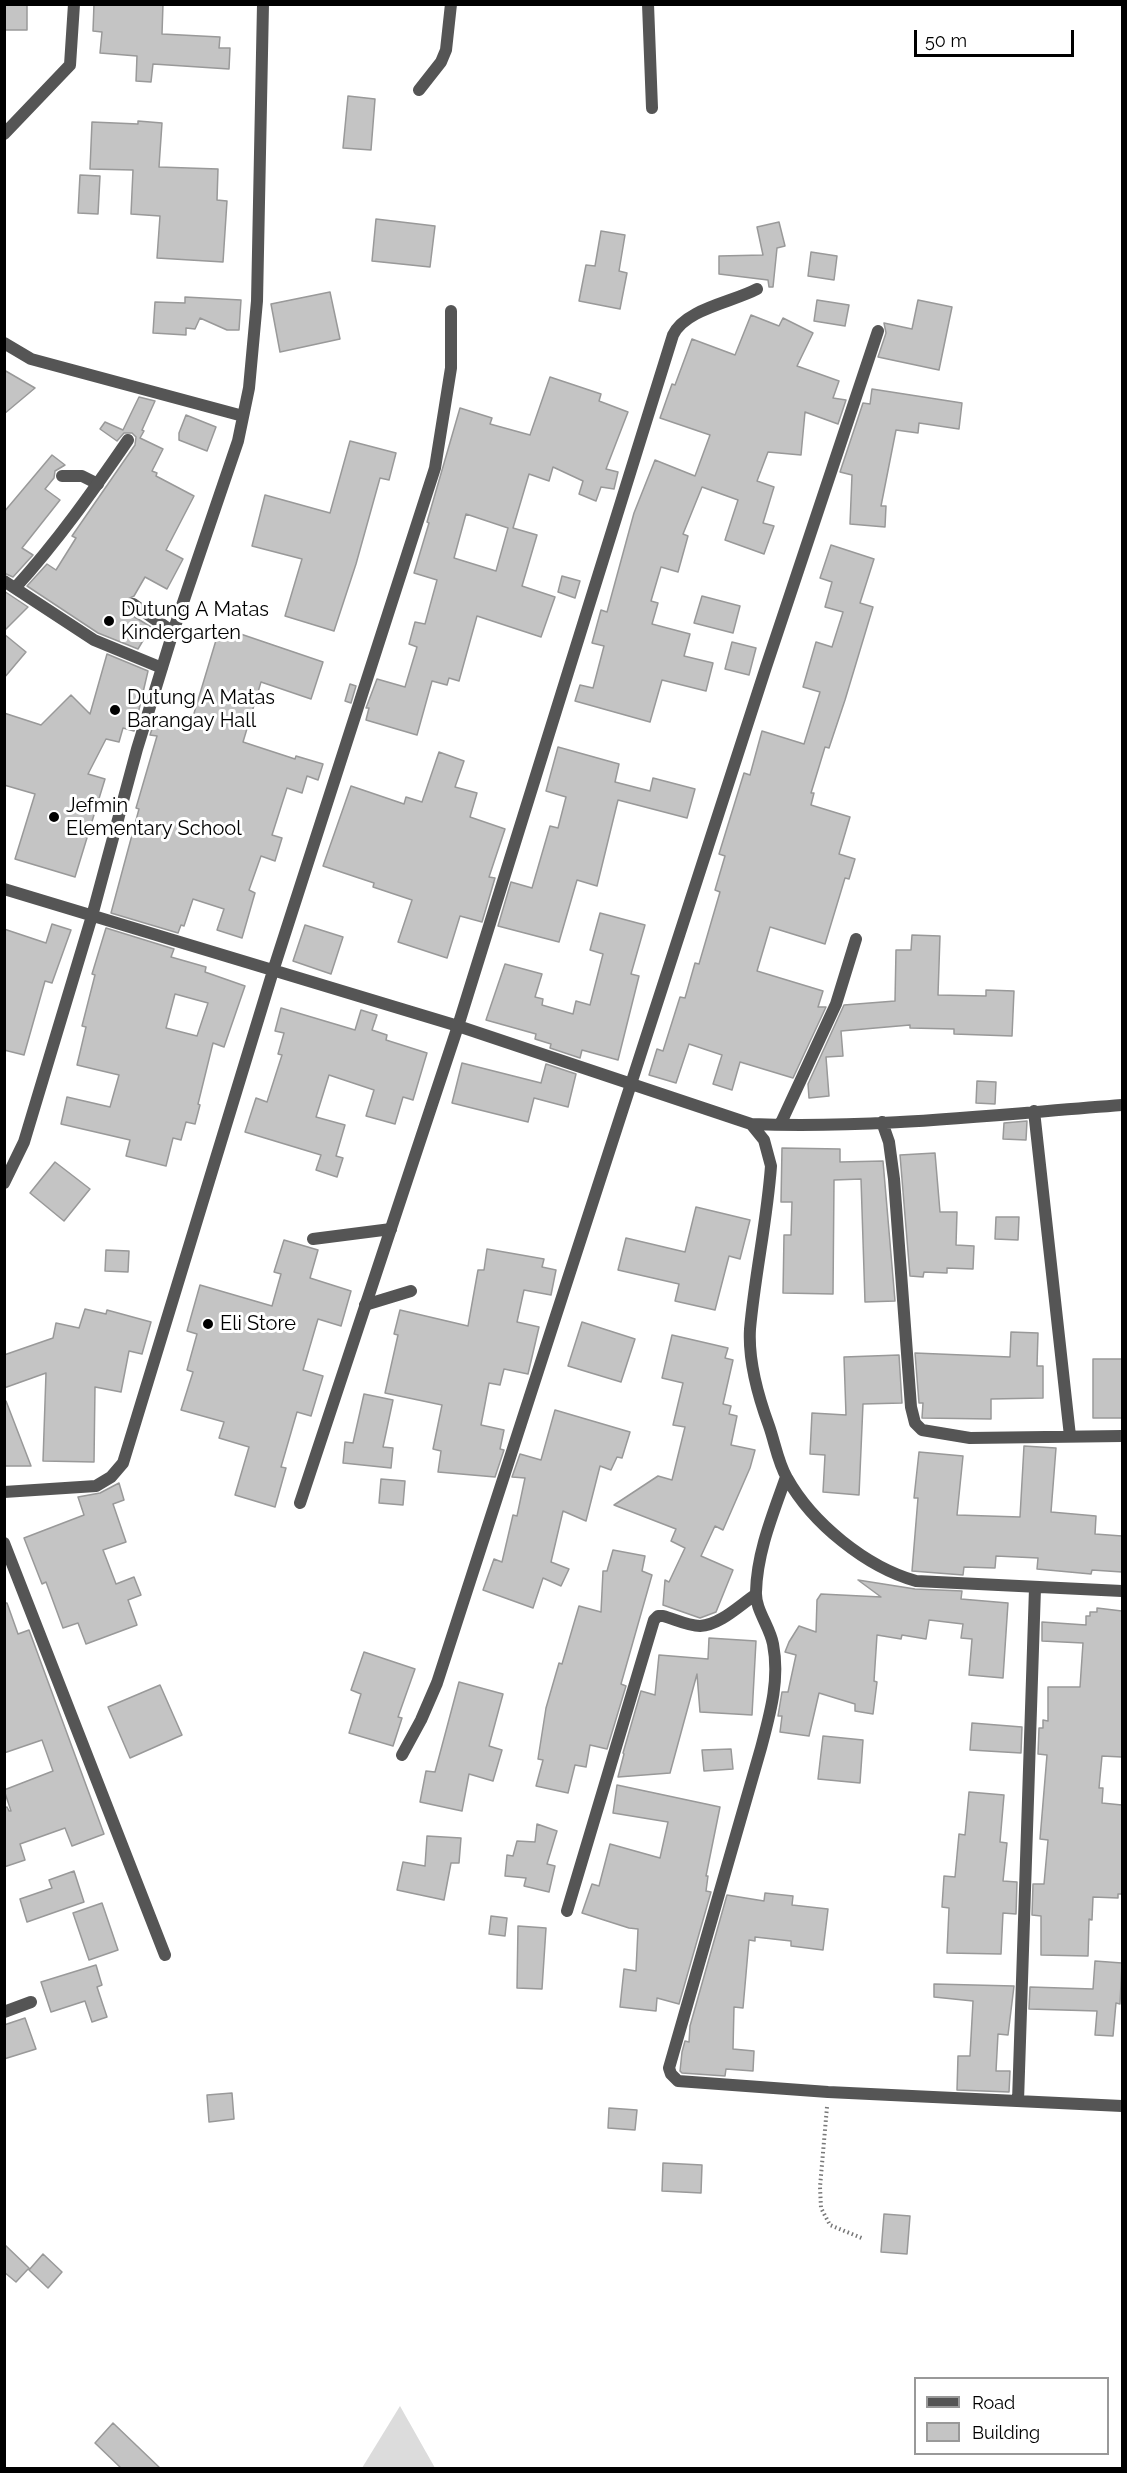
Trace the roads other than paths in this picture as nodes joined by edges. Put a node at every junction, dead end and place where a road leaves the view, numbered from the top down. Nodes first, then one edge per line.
1 (74, 4) edge
2 (262, 4) edge
3 (451, 4) edge
4 (648, 4) edge
5 (419, 90) dead end
6 (652, 108) dead end
7 (4, 134) edge
8 (757, 289) dead end
9 (451, 311) dead end
10 (878, 331) dead end
11 (4, 343) edge
12 (243, 416) junction
13 (128, 440) dead end
14 (62, 476) dead end
15 (98, 484) junction
16 (10, 585) edge
17 (133, 604) dead end
18 (173, 632) junction
19 (162, 668) junction
20 (4, 890) edge
21 (92, 916) junction
22 (856, 939) dead end
23 (273, 971) junction
24 (458, 1026) junction
25 (632, 1083) junction
26 (1122, 1106) edge
27 (1034, 1112) junction
28 (882, 1122) junction
29 (751, 1124) junction
30 (780, 1125) junction
31 (4, 1183) edge
32 (391, 1229) junction
33 (313, 1239) dead end
34 (411, 1291) dead end
35 (365, 1305) junction
36 (1070, 1436) junction
37 (1122, 1436) edge
38 (786, 1477) junction
39 (4, 1492) edge
40 (300, 1503) dead end
41 (4, 1543) edge
42 (1035, 1588) junction
43 (1122, 1591) edge
44 (755, 1595) junction
45 (402, 1755) dead end
46 (567, 1911) dead end
47 (165, 1955) dead end
48 (31, 2002) dead end
49 (4, 2012) edge
50 (1018, 2101) junction
51 (1122, 2106) edge

1 - 7 street
2 - 12 street
3 - 5 street
4 - 6 street
8 - 24 street
9 - 23 street
10 - 25 street
11 - 12 street
12 - 18 street
13 - 15 street
14 - 15 street
15 - 16 street
16 - 19 street
17 - 18 street
18 - 19 street
19 - 21 street
20 - 21 street
21 - 23 street
21 - 31 street
22 - 30 street
23 - 24 street
23 - 39 street
24 - 25 street
24 - 32 street
25 - 29 street
25 - 45 street
26 - 27 street
27 - 28 street
27 - 36 street
28 - 30 street
28 - 36 street
29 - 30 street
29 - 38 street
32 - 33 street
32 - 35 street
34 - 35 street
35 - 40 street
36 - 37 street
38 - 42 street
38 - 44 street
41 - 47 street
42 - 43 street
42 - 50 street
44 - 46 street
44 - 50 street
48 - 49 street
50 - 51 street

